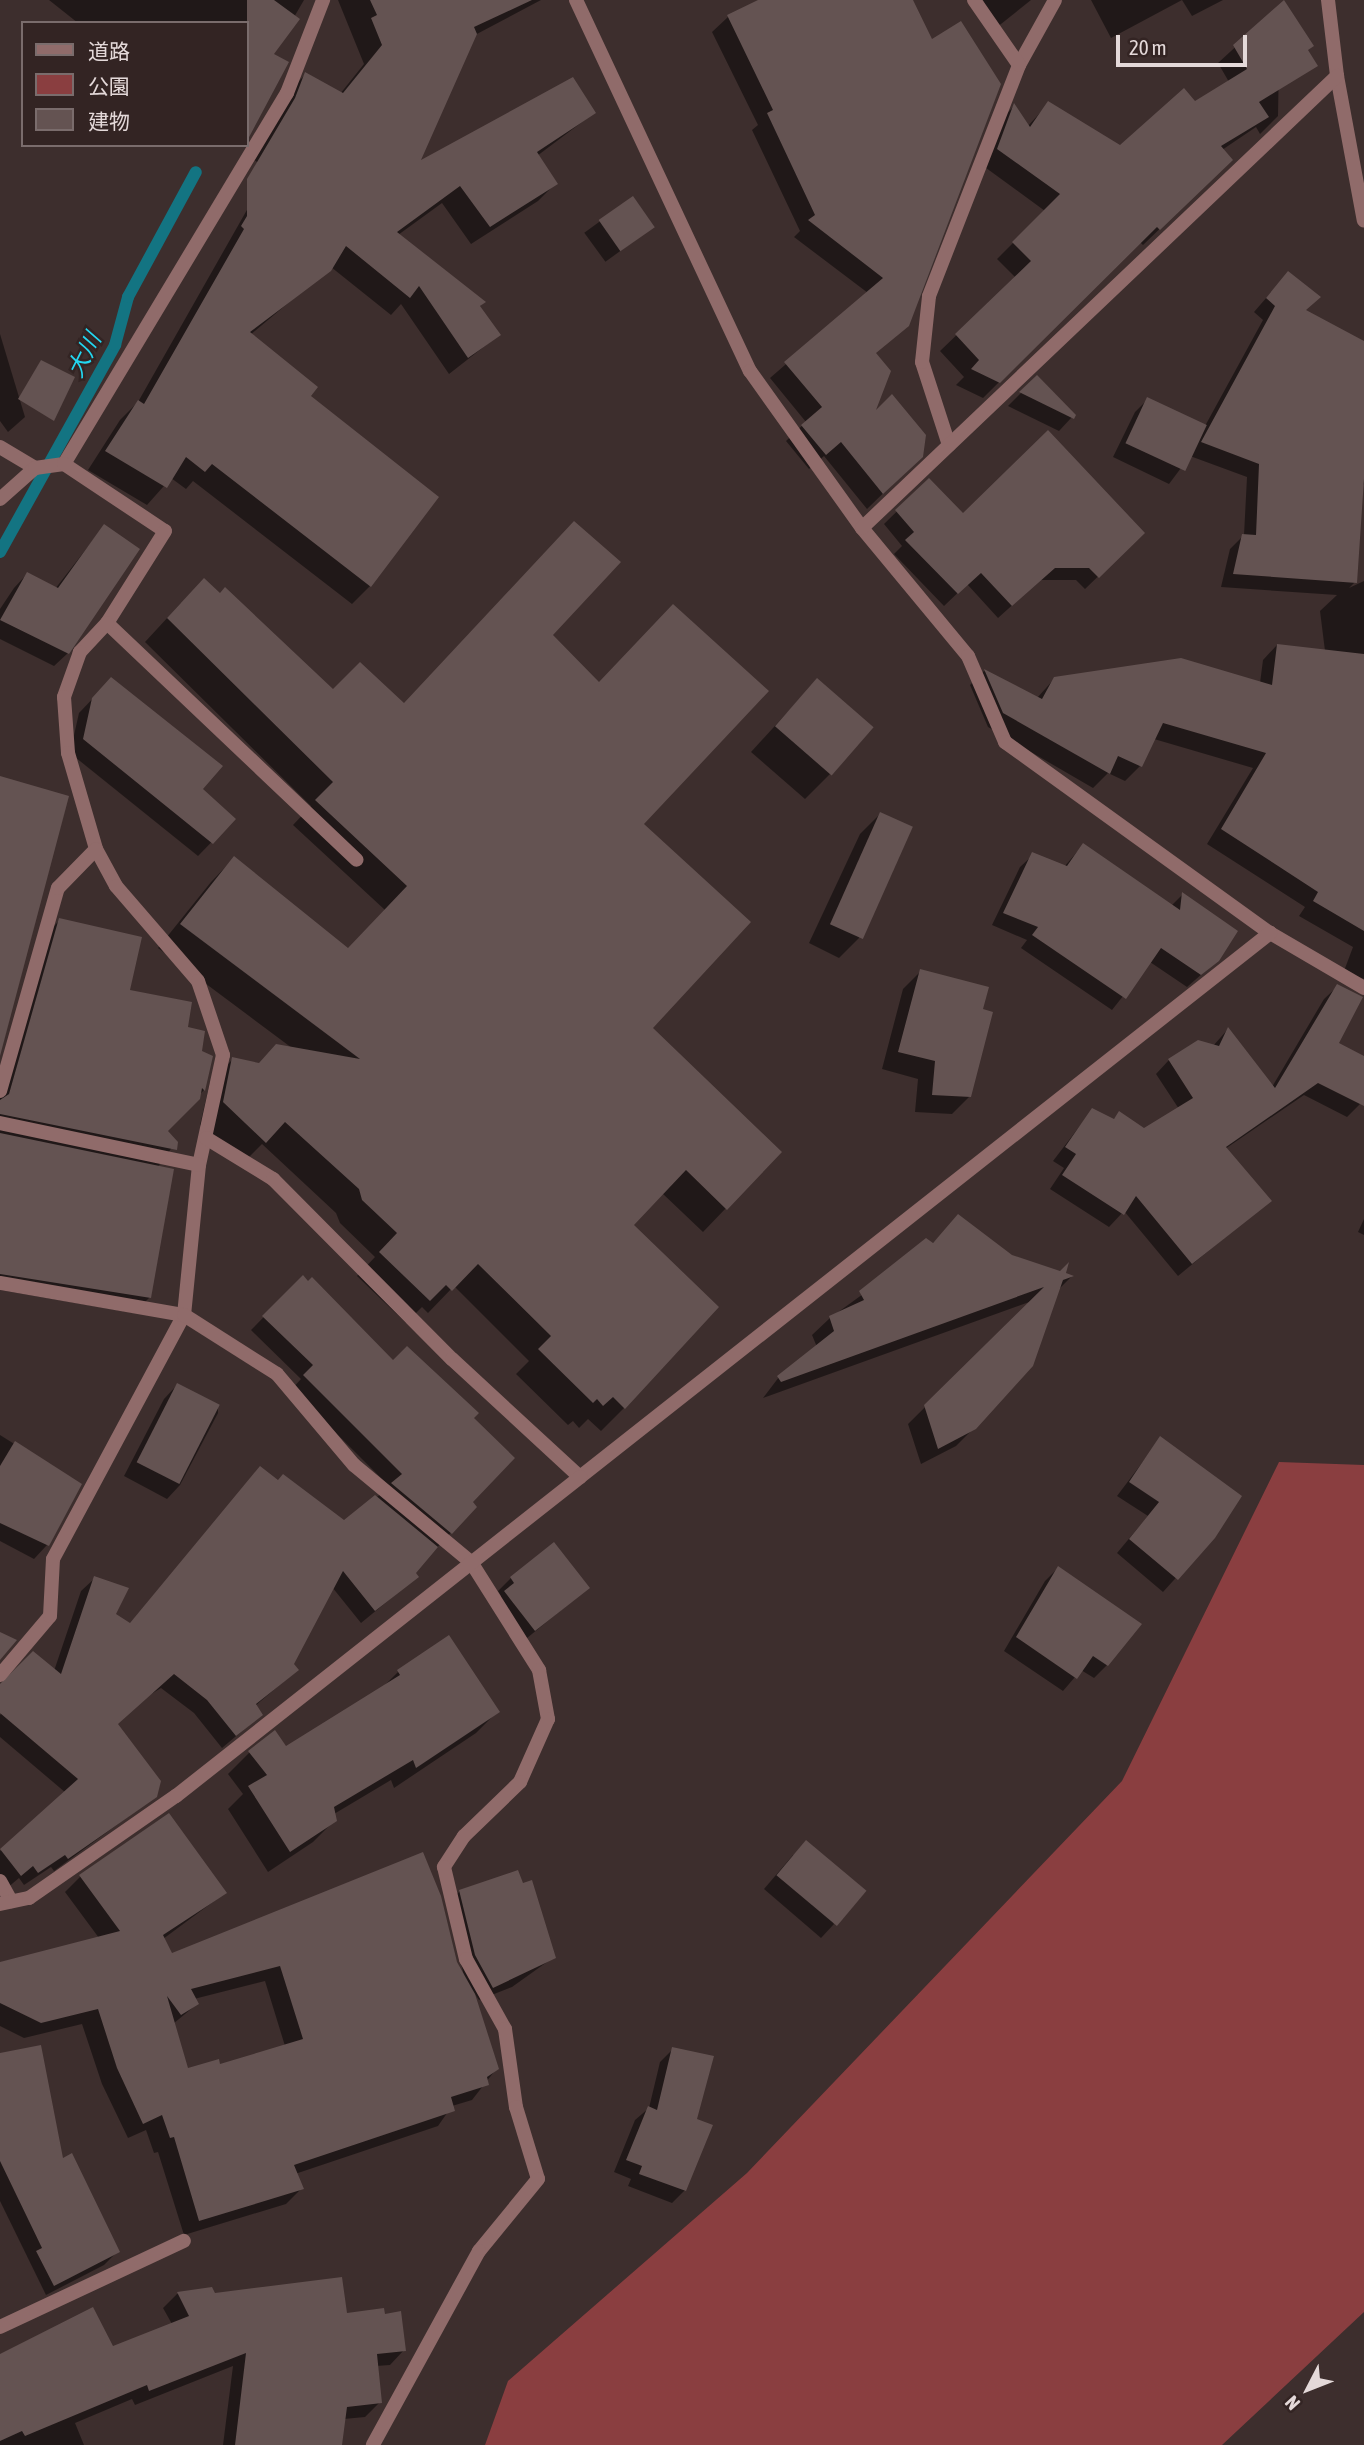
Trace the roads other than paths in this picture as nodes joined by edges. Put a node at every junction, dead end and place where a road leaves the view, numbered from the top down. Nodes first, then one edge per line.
1 (322, 0) edge
2 (576, 0) edge
3 (974, 0) edge
4 (1055, 0) edge
5 (1328, 0) edge
6 (1019, 65) junction
7 (1337, 76) junction
8 (1364, 221) edge
9 (949, 446) junction
10 (0, 447) edge
11 (64, 464) junction
12 (36, 468) junction
13 (0, 499) edge
14 (862, 528) junction
15 (107, 623) junction
16 (96, 849) junction
17 (357, 860) dead end
18 (1270, 933) junction
19 (1364, 988) edge
20 (0, 1091) edge
21 (0, 1123) edge
22 (206, 1138) junction
23 (199, 1165) junction
24 (0, 1283) edge
25 (184, 1315) junction
26 (580, 1476) junction
27 (471, 1562) junction
28 (0, 1675) edge
29 (0, 1881) edge
30 (6, 1903) edge
31 (184, 2241) dead end
32 (0, 2327) edge
33 (373, 2445) edge

1 - 11 street
2 - 14 street
3 - 6 street
4 - 6 street
5 - 7 street
6 - 9 street
7 - 8 street
7 - 9 street
9 - 14 street
10 - 12 street
11 - 12 street
11 - 15 street
12 - 13 street
14 - 18 street
15 - 16 street
15 - 17 street
16 - 20 street
16 - 22 street
18 - 19 street
18 - 26 street
21 - 23 street
22 - 23 street
22 - 26 street
23 - 25 street
24 - 25 street
25 - 27 street
25 - 28 street
26 - 27 street
27 - 30 street
27 - 33 street
29 - 30 street
31 - 32 street

